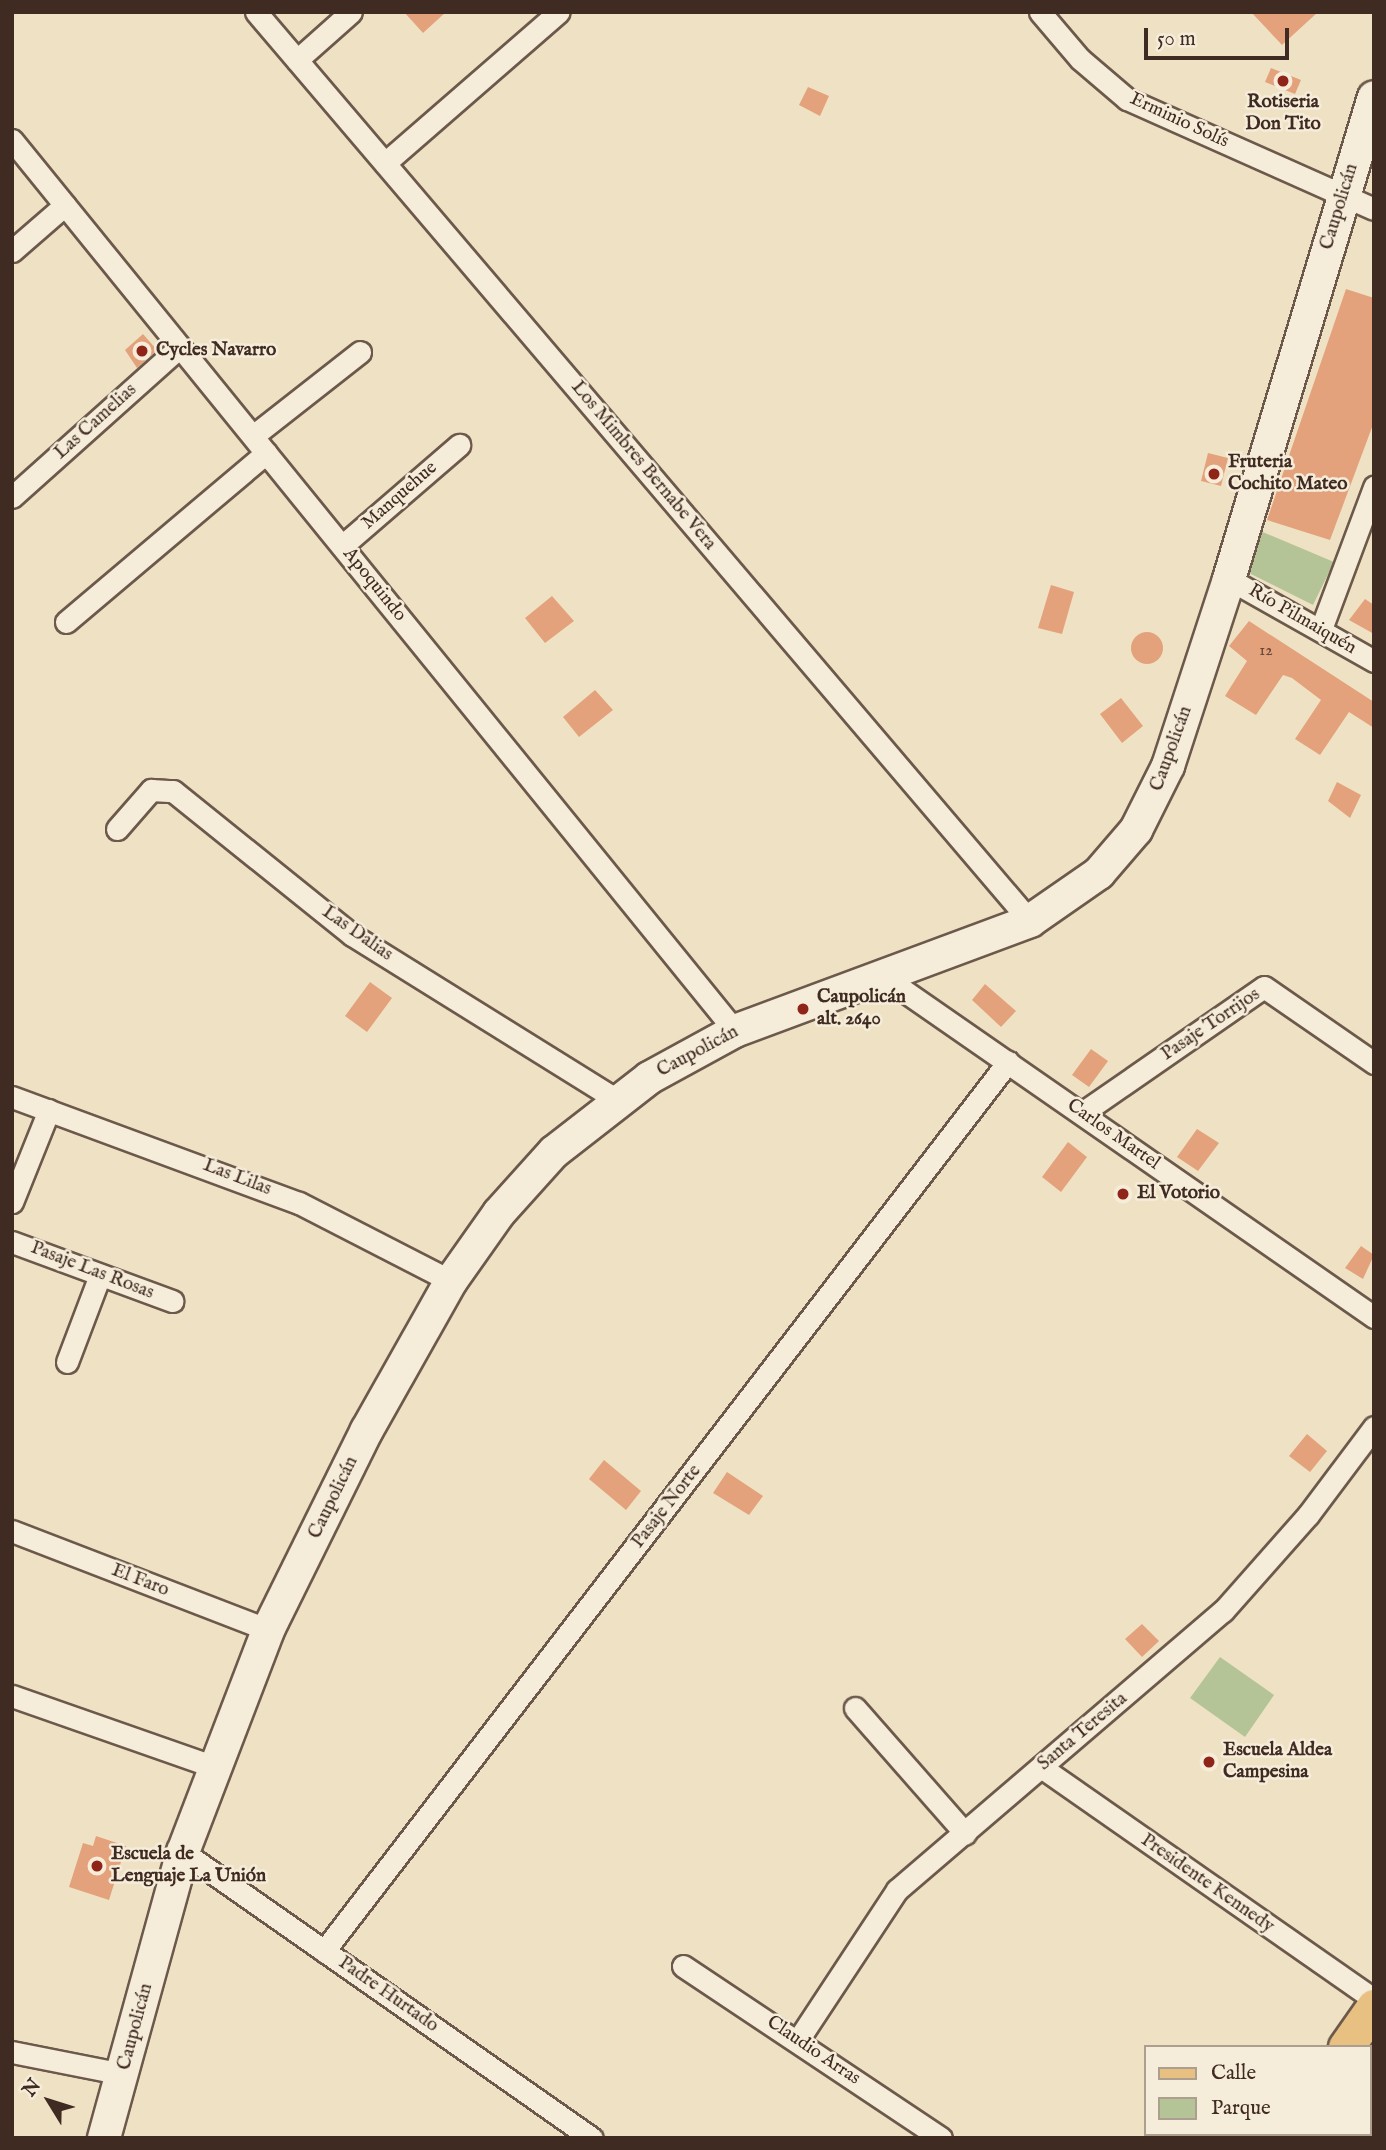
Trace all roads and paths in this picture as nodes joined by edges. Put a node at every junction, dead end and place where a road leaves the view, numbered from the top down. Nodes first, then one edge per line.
1 (256, 12) edge
2 (351, 12) edge
3 (559, 12) edge
4 (1040, 12) edge
5 (297, 60) junction
6 (1374, 97) edge
7 (12, 140) edge
8 (384, 163) junction
9 (1343, 196) junction
10 (65, 205) junction
11 (1374, 209) edge
12 (12, 251) edge
13 (180, 347) junction
14 (360, 352) dead end
15 (253, 436) junction
16 (459, 445) dead end
17 (266, 453) junction
18 (12, 497) edge
19 (1372, 499) edge
20 (342, 546) junction
21 (1229, 579) junction
22 (66, 622) dead end
23 (1321, 629) junction
24 (1374, 662) edge
25 (117, 829) dead end
26 (1030, 920) junction
27 (887, 979) junction
28 (735, 1031) junction
29 (1008, 1062) junction
30 (1374, 1063) edge
31 (12, 1097) edge
32 (617, 1100) junction
33 (49, 1110) junction
34 (1082, 1113) junction
35 (12, 1202) edge
36 (12, 1242) edge
37 (100, 1275) junction
38 (451, 1280) junction
39 (172, 1301) dead end
40 (1374, 1317) edge
41 (67, 1362) dead end
42 (1374, 1427) edge
43 (12, 1531) edge
44 (268, 1630) junction
45 (12, 1696) edge
46 (855, 1708) dead end
47 (215, 1767) junction
48 (1041, 1767) junction
49 (965, 1833) junction
50 (183, 1852) junction
51 (324, 1951) junction
52 (684, 1966) dead end
53 (1374, 1999) edge
54 (1374, 2007) edge
55 (798, 2040) junction
56 (1347, 2045) edge
57 (12, 2052) edge
58 (123, 2074) junction
59 (104, 2138) edge
60 (592, 2138) edge
61 (942, 2138) edge

1 - 5 street, Los Mimbres Bernabe Vera
2 - 5 street
3 - 8 street
4 - 9 street, Erminio Solís
5 - 8 street, Los Mimbres Bernabe Vera
6 - 9 street, Caupolicán
7 - 10 street, Apoquindo
8 - 26 street, Los Mimbres Bernabe Vera
9 - 11 street, Erminio Solís
9 - 21 street, Caupolicán
10 - 12 street
10 - 13 street, Apoquindo
13 - 15 street, Apoquindo
13 - 18 street, Las Camelias
14 - 15 street
15 - 17 street, Apoquindo
16 - 20 street, Manquehue
17 - 20 street, Apoquindo
17 - 22 street
19 - 23 street
20 - 28 street, Apoquindo
21 - 23 street, Río Pilmaiquén
21 - 26 street, Caupolicán
23 - 24 street, Río Pilmaiquén
25 - 32 street, Las Dalias
26 - 27 street, Caupolicán
27 - 28 street, Caupolicán
27 - 29 street, Carlos Martel
28 - 32 street, Caupolicán
29 - 34 street, Carlos Martel
29 - 51 street, Pasaje Norte
30 - 34 street, Pasaje Torrijos
31 - 33 street, Las Lilas
32 - 38 street, Caupolicán
33 - 35 street
33 - 38 street, Las Lilas
34 - 40 street, Carlos Martel
36 - 37 street, Pasaje Las Rosas
37 - 39 street, Pasaje Las Rosas
37 - 41 street
38 - 44 street, Caupolicán
42 - 48 street, Santa Teresita
43 - 44 street, El Faro
44 - 47 street, Caupolicán
45 - 47 street
46 - 49 street
47 - 50 street, Caupolicán
48 - 49 street, Santa Teresita
48 - 53 street, Presidente Kennedy
49 - 55 street, Santa Teresita
50 - 51 street, Padre Hurtado
50 - 58 street, Caupolicán
51 - 60 street, Padre Hurtado
52 - 55 street, Claudio Arras
54 - 56 main road
55 - 61 street, Claudio Arras
57 - 58 street
58 - 59 street, Caupolicán

